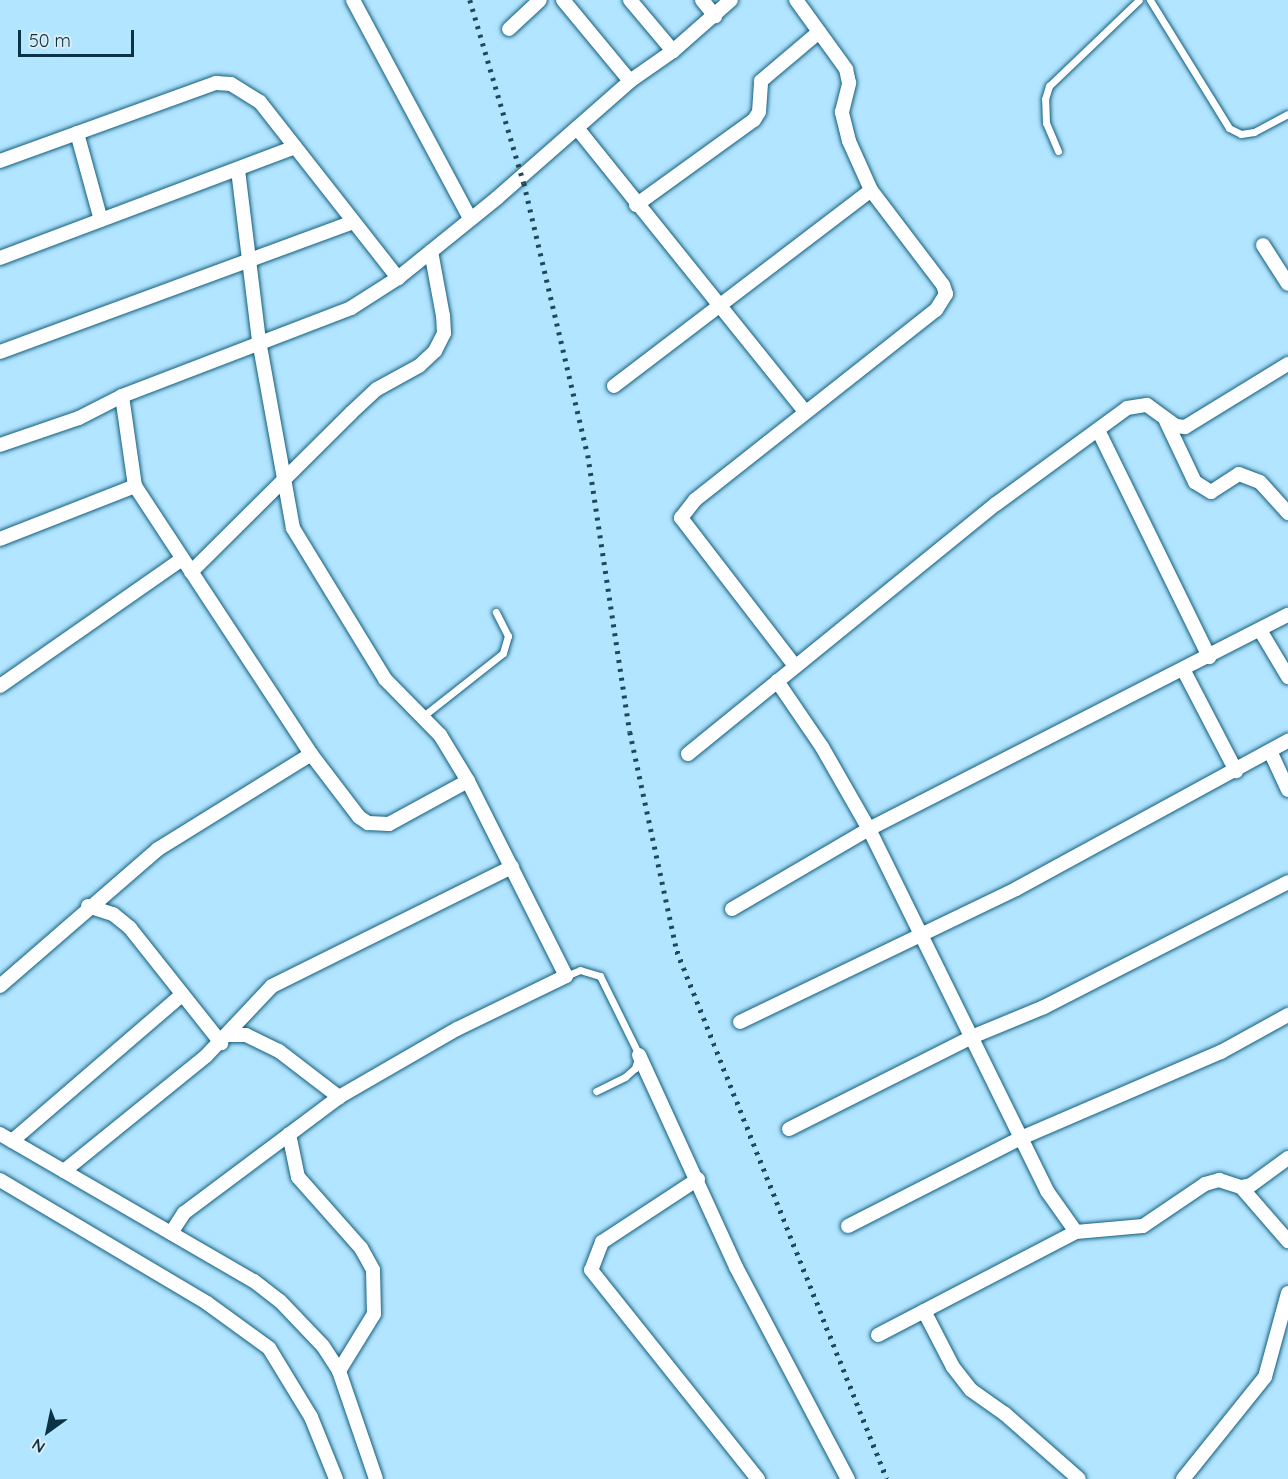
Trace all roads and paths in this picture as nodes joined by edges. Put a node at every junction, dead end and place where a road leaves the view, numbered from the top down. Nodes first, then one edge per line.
1 (353, 0) edge
2 (540, 0) edge
3 (563, 0) edge
4 (630, 0) edge
5 (702, 0) edge
6 (731, 0) edge
7 (796, 0) edge
8 (1139, 0) edge
9 (1150, 0) edge
10 (715, 16) junction
11 (509, 29) dead end
12 (819, 32) junction
13 (673, 51) junction
14 (630, 81) junction
15 (1288, 114) edge
16 (577, 128) junction
17 (77, 133) junction
18 (295, 147) junction
19 (1058, 152) dead end
20 (0, 161) edge
21 (238, 169) junction
22 (871, 190) junction
23 (636, 206) junction
24 (470, 218) junction
25 (101, 220) junction
26 (353, 222) junction
27 (1263, 244) dead end
28 (431, 250) junction
29 (0, 258) edge
30 (251, 259) junction
31 (398, 278) junction
32 (1288, 284) edge
33 (721, 305) junction
34 (259, 341) junction
35 (0, 351) edge
36 (1288, 364) edge
37 (614, 386) dead end
38 (122, 396) junction
39 (805, 412) junction
40 (1166, 421) junction
41 (1098, 430) junction
42 (0, 445) edge
43 (283, 483) junction
44 (135, 486) junction
45 (1288, 513) edge
46 (0, 539) edge
47 (182, 559) junction
48 (191, 572) junction
49 (495, 612) dead end
50 (1288, 615) edge
51 (1260, 630) junction
52 (1209, 657) junction
53 (795, 666) junction
54 (1184, 670) junction
55 (1288, 677) edge
56 (777, 681) junction
57 (0, 686) edge
58 (422, 717) junction
59 (1288, 741) edge
60 (1270, 752) junction
61 (311, 754) junction
62 (688, 754) dead end
63 (1236, 771) junction
64 (468, 781) junction
65 (1288, 790) edge
66 (869, 829) junction
67 (512, 867) junction
68 (1288, 882) edge
69 (88, 906) junction
70 (732, 909) dead end
71 (922, 933) junction
72 (567, 976) junction
73 (0, 986) edge
74 (182, 995) junction
75 (1288, 1015) edge
76 (740, 1022) dead end
77 (974, 1036) junction
78 (225, 1039) junction
79 (639, 1055) junction
80 (596, 1091) dead end
81 (339, 1097) junction
82 (789, 1129) dead end
83 (289, 1134) junction
84 (6, 1137) edge
85 (1022, 1138) junction
86 (1288, 1158) edge
87 (64, 1171) junction
88 (698, 1179) junction
89 (0, 1180) edge
90 (1241, 1187) junction
91 (848, 1226) dead end
92 (1076, 1232) junction
93 (171, 1233) junction
94 (1288, 1241) edge
95 (1288, 1293) edge
96 (924, 1311) junction
97 (1284, 1323) edge
98 (878, 1335) dead end
99 (339, 1371) junction
100 (336, 1479) edge
101 (376, 1479) edge
102 (758, 1479) edge
103 (848, 1479) edge
104 (1079, 1479) edge
105 (1183, 1479) edge

1 - 24 street
2 - 11 street
3 - 14 street
4 - 13 street
5 - 10 street
6 - 10 street
7 - 12 street
8 - 19 lane
9 - 15 lane
10 - 13 street
12 - 22 street
12 - 23 street
13 - 14 street
14 - 16 street
16 - 23 street
16 - 24 street
17 - 18 street
17 - 20 street
17 - 25 street
18 - 21 street
18 - 26 street
21 - 25 street
21 - 30 street
22 - 33 street
22 - 39 street
23 - 33 street
24 - 28 street
25 - 29 street
26 - 30 street
26 - 31 street
27 - 32 street
28 - 31 street
28 - 43 street
30 - 34 street
30 - 35 street
31 - 34 street
33 - 37 street
33 - 39 street
34 - 38 street
34 - 43 street
36 - 40 street
38 - 42 street
38 - 44 street
39 - 53 street
40 - 41 street
40 - 45 street
41 - 52 street
41 - 53 street
43 - 48 street
43 - 58 street
44 - 46 street
44 - 47 street
47 - 48 street
47 - 57 street
48 - 61 street
49 - 58 lane
50 - 51 street
51 - 52 street
51 - 55 street
52 - 54 street
53 - 56 street
54 - 63 street
54 - 66 street
56 - 62 street
56 - 66 street
58 - 64 street
59 - 60 street
60 - 63 street
60 - 65 street
61 - 64 street
61 - 69 street
63 - 71 street
64 - 67 street
66 - 70 street
66 - 71 street
67 - 72 street
67 - 78 street
68 - 77 street
69 - 73 street
69 - 74 street
71 - 76 street
71 - 77 street
72 - 79 lane
72 - 81 street
74 - 78 street
74 - 84 street
75 - 85 street
77 - 82 street
77 - 85 street
78 - 81 street
78 - 87 street
79 - 80 lane
79 - 88 street
81 - 83 street
83 - 93 street
83 - 99 street
84 - 87 street
85 - 91 street
85 - 92 street
86 - 90 street
87 - 93 street
88 - 102 street
88 - 103 street
89 - 100 street
90 - 92 street
90 - 94 street
92 - 96 street
93 - 99 street
95 - 97 street
96 - 98 street
96 - 104 street
97 - 105 street
99 - 101 street

